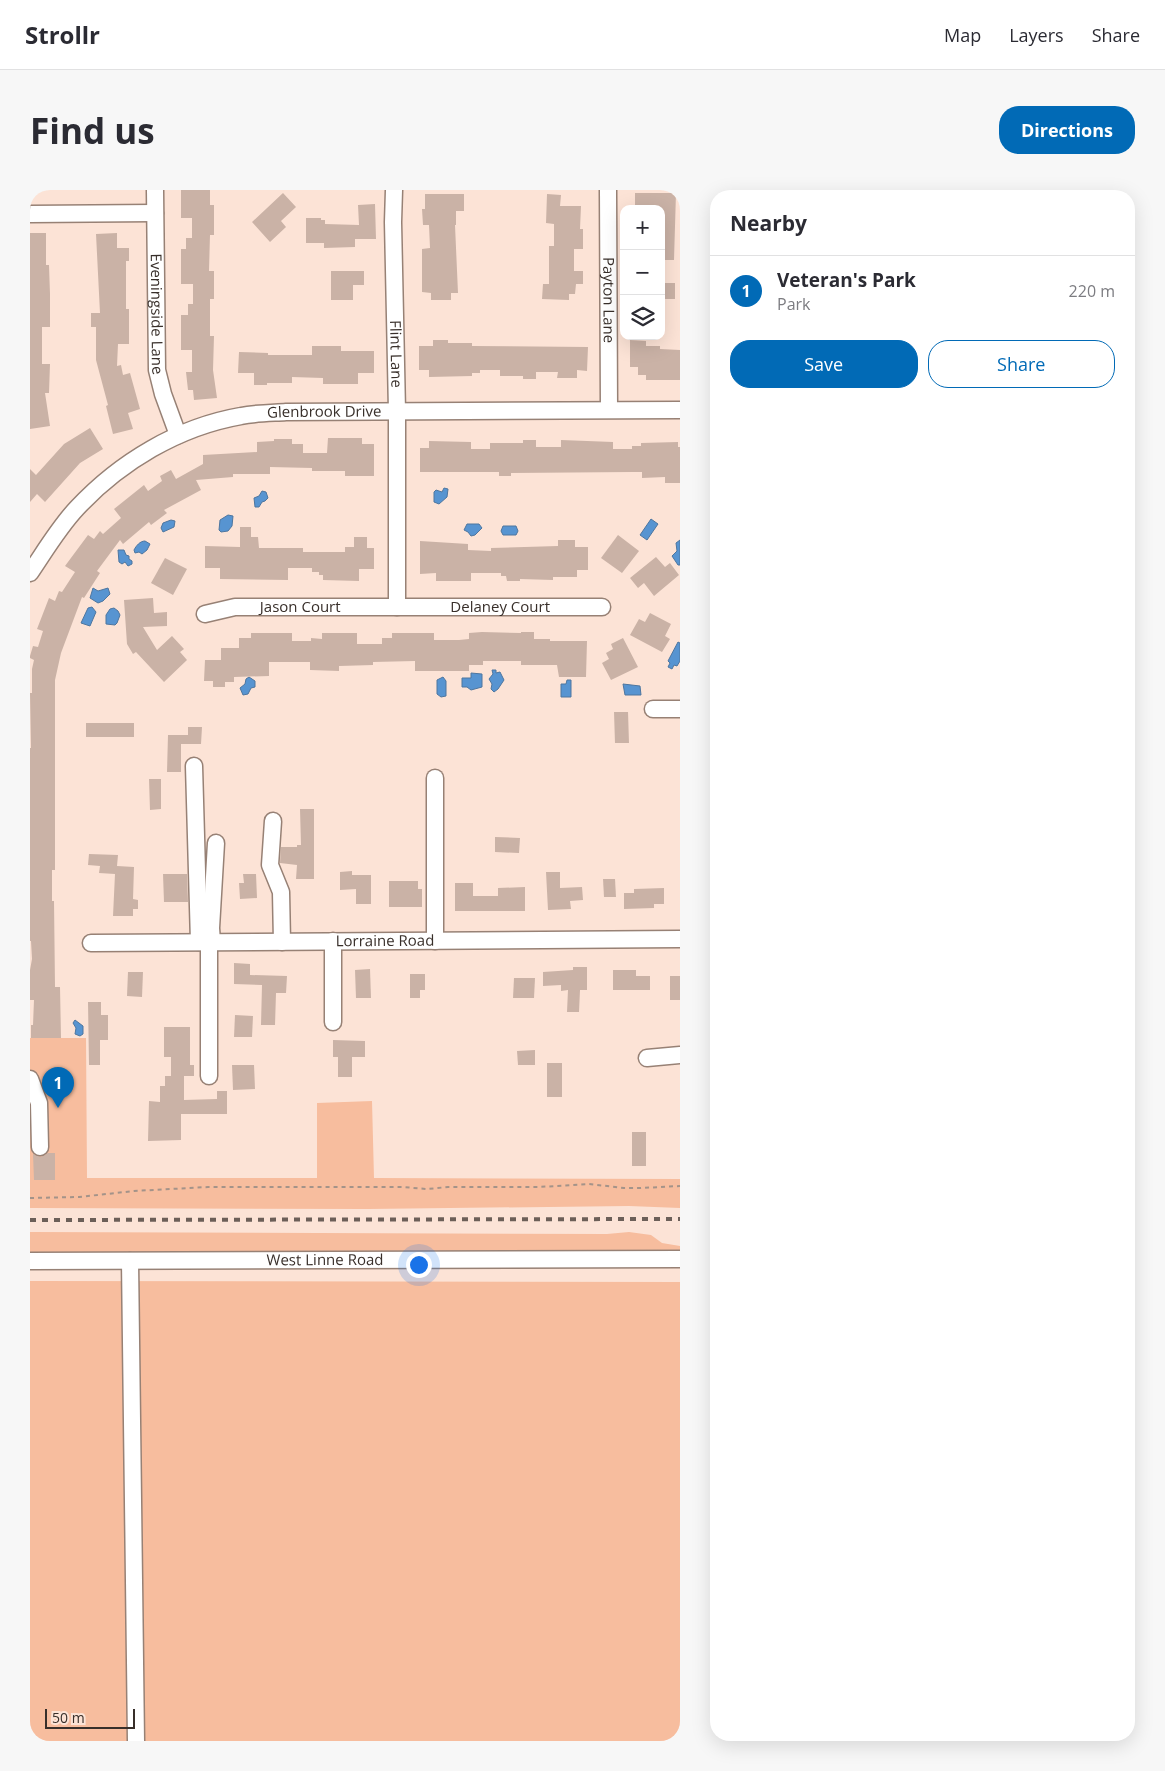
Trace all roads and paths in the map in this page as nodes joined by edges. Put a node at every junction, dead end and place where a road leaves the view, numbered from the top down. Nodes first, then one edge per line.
1 (155, 190) edge
2 (394, 190) edge
3 (608, 190) edge
4 (155, 213) junction
5 (30, 214) edge
6 (609, 409) junction
7 (397, 410) junction
8 (680, 410) edge
9 (178, 435) junction
10 (30, 573) edge
11 (397, 607) junction
12 (602, 607) dead end
13 (205, 614) dead end
14 (654, 709) dead end
15 (680, 709) edge
16 (194, 766) dead end
17 (435, 778) dead end
18 (273, 821) dead end
19 (216, 843) dead end
20 (680, 939) edge
21 (435, 940) junction
22 (333, 941) junction
23 (207, 942) junction
24 (282, 942) junction
25 (91, 943) dead end
26 (333, 1022) dead end
27 (680, 1055) edge
28 (647, 1058) dead end
29 (209, 1076) dead end
30 (30, 1078) edge
31 (40, 1147) dead end
32 (680, 1186) edge
33 (30, 1198) edge
34 (680, 1259) edge
35 (30, 1261) edge
36 (130, 1261) junction
37 (136, 1741) edge

1 - 4 street, Eveningside Lane
2 - 7 street, Flint Lane
3 - 6 street, Payton Lane
4 - 5 street
4 - 9 street, Eveningside Lane
6 - 7 street, Glenbrook Drive
6 - 8 street, Glenbrook Drive
7 - 9 street, Glenbrook Drive
7 - 11 street, Flint Lane
9 - 10 street, Glenbrook Drive
11 - 12 street, Delaney Court
11 - 13 street, Jason Court
14 - 15 street
16 - 23 street
17 - 21 street
18 - 24 street
19 - 23 street
20 - 21 street, Lorraine Road
21 - 22 street, Lorraine Road
22 - 24 street, Lorraine Road
22 - 26 street
23 - 24 street, Lorraine Road
23 - 25 street, Lorraine Road
23 - 29 street
27 - 28 street
30 - 31 street
32 - 33 path
34 - 36 street, West Linne Road
35 - 36 street, West Linne Road
36 - 37 street

